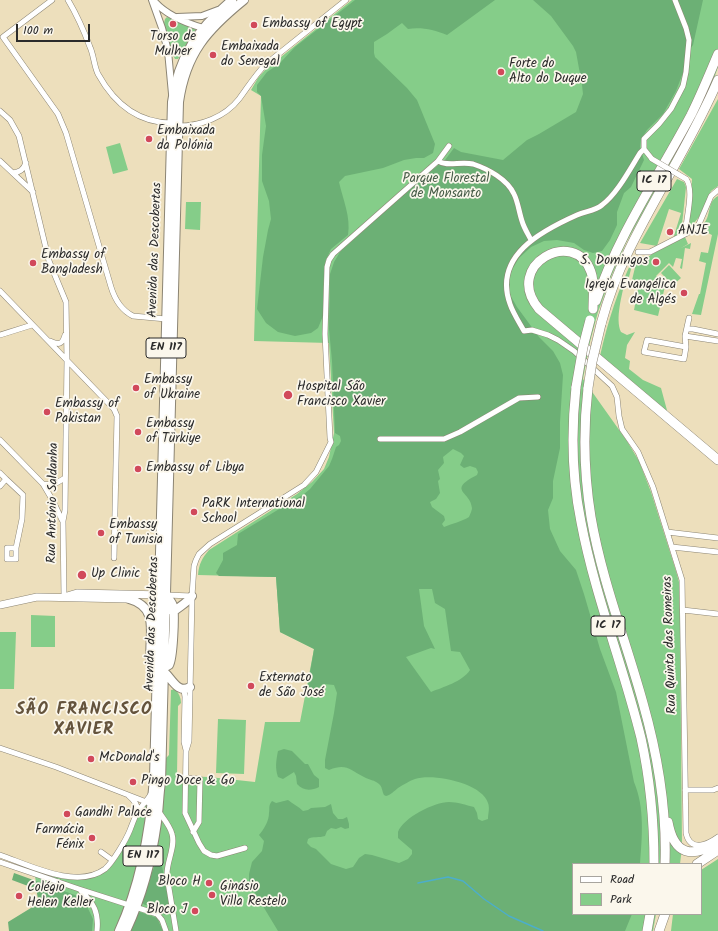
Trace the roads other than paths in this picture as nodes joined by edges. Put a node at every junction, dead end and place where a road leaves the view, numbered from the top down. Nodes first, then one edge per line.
1 (52, 0) edge
2 (68, 0) edge
3 (153, 0) edge
4 (232, 0) edge
5 (244, 0) edge
6 (335, 0) edge
7 (346, 0) edge
8 (675, 0) edge
9 (224, 6) junction
10 (339, 6) junction
11 (174, 16) junction
12 (192, 18) junction
13 (162, 28) junction
14 (206, 30) junction
15 (1, 37) edge
16 (718, 54) edge
17 (718, 80) edge
18 (172, 102) junction
19 (0, 111) edge
20 (175, 125) junction
21 (449, 146) dead end
22 (644, 149) junction
23 (0, 161) edge
24 (438, 161) junction
25 (26, 163) junction
26 (13, 173) junction
27 (718, 190) edge
28 (34, 193) junction
29 (687, 233) junction
30 (532, 240) junction
31 (638, 252) dead end
32 (0, 291) edge
33 (593, 309) junction
34 (689, 318) dead end
35 (166, 319) junction
36 (32, 325) junction
37 (687, 329) junction
38 (67, 330) junction
39 (718, 334) edge
40 (0, 335) edge
41 (685, 336) junction
42 (46, 338) junction
43 (718, 341) edge
44 (686, 347) junction
45 (67, 360) junction
46 (538, 398) dead end
47 (0, 440) edge
48 (380, 440) dead end
49 (718, 460) edge
50 (0, 472) edge
51 (66, 478) junction
52 (6, 479) junction
53 (43, 484) junction
54 (0, 486) edge
55 (63, 521) junction
56 (668, 532) junction
57 (718, 538) edge
58 (672, 547) junction
59 (16, 548) dead end
60 (718, 552) edge
61 (114, 558) dead end
62 (162, 595) junction
63 (192, 596) junction
64 (64, 597) junction
65 (129, 599) joint
66 (0, 605) edge
67 (683, 610) junction
68 (173, 612) junction
69 (159, 613) junction
70 (718, 614) edge
71 (151, 622) junction
72 (161, 670) junction
73 (175, 684) junction
74 (187, 688) junction
75 (163, 698) junction
76 (0, 748) edge
77 (660, 775) junction
78 (186, 778) junction
79 (718, 788) edge
80 (685, 790) junction
81 (126, 794) junction
82 (152, 806) junction
83 (137, 814) junction
84 (193, 832) junction
85 (718, 837) edge
86 (718, 842) edge
87 (245, 848) dead end
88 (718, 850) edge
89 (101, 852) dead end
90 (0, 855) edge
91 (112, 860) junction
92 (0, 862) edge
93 (654, 863) edge
94 (665, 863) edge
95 (698, 863) edge
96 (79, 878) junction
97 (77, 888) junction
98 (132, 906) junction
99 (650, 915) edge
100 (660, 915) edge
101 (665, 915) edge
102 (97, 931) edge
103 (119, 931) edge
104 (126, 931) edge
105 (166, 931) edge
106 (176, 931) edge
107 (647, 931) edge
108 (659, 931) edge

1 - 15 street
2 - 20 street
3 - 11 street
3 - 13 street
4 - 9 main road, EN 117
5 - 14 main road, EN 117
6 - 10 street
7 - 10 street
8 - 22 street
9 - 12 street
9 - 14 main road, EN 117
10 - 20 street
11 - 12 street
11 - 13 street
11 - 14 street
12 - 14 street
13 - 18 street
14 - 18 main road, Avenida das Descobertas / EN 117
14 - 20 main road, Avenida das Descobertas
15 - 35 street
16 - 33 highway, IC 17
17 - 77 highway, IC 17, bridge
18 - 20 main road, Avenida das Descobertas / EN 117
19 - 25 street, Rua António Saldanha
20 - 35 main road, Avenida das Descobertas / EN 117
20 - 62 main road, Avenida das Descobertas
21 - 24 street
22 - 29 street, bridge
22 - 30 street
23 - 26 street
24 - 30 street
24 - 63 street
25 - 26 street
25 - 28 street, Rua António Saldanha
26 - 28 street
27 - 29 street
28 - 38 street, Rua António Saldanha
29 - 31 street
30 - 56 street, Rua Quinta das Romeiras
32 - 36 street
33 - 49 highway
33 - 93 highway, IC 17, bridge
34 - 37 street
35 - 62 main road, Avenida das Descobertas / EN 117
36 - 40 street
36 - 42 street
37 - 39 street
37 - 41 street
38 - 42 street
38 - 45 street, Rua António Saldanha
41 - 43 street
41 - 44 street
42 - 45 street
44 - 44 street
45 - 51 street, Rua António Saldanha
45 - 61 street
46 - 48 street
47 - 53 street
50 - 52 street
51 - 53 street
51 - 55 street, Rua António Saldanha
52 - 54 street
52 - 59 street
53 - 55 street
55 - 64 street, Rua António Saldanha
56 - 57 street
56 - 58 street, Rua Quinta das Romeiras
58 - 60 street
58 - 67 street, Rua Quinta das Romeiras
62 - 63 street
62 - 64 main road
62 - 68 main road
62 - 69 main road, Avenida das Descobertas / EN 117
62 - 72 main road, Avenida das Descobertas
63 - 68 main road
63 - 74 street
64 - 65 main road
64 - 66 main road
65 - 71 main road
67 - 70 street
67 - 80 street, Rua Quinta das Romeiras
68 - 72 main road
69 - 71 main road
69 - 72 main road, Avenida das Descobertas / EN 117
71 - 72 main road
72 - 73 main road
72 - 75 main road, Avenida das Descobertas
72 - 82 main road, Avenida das Descobertas / EN 117
73 - 74 main road
73 - 75 main road
74 - 78 street
75 - 82 main road, Avenida das Descobertas
76 - 81 street
77 - 86 highway
77 - 94 highway, IC 17
78 - 84 street
78 - 84 street
79 - 80 street
80 - 85 street, Rua Quinta das Romeiras
81 - 82 street
81 - 83 street
82 - 83 street
82 - 98 main road, Avenida das Descobertas
82 - 106 street
83 - 91 street
84 - 87 street
88 - 95 highway
89 - 91 street
90 - 96 street
91 - 96 street
92 - 97 street
96 - 97 street
97 - 98 street
97 - 102 street
98 - 103 main road, Avenida das Descobertas
98 - 104 main road, Avenida das Descobertas
98 - 105 street
99 - 107 highway
100 - 108 highway
101 - 108 highway

